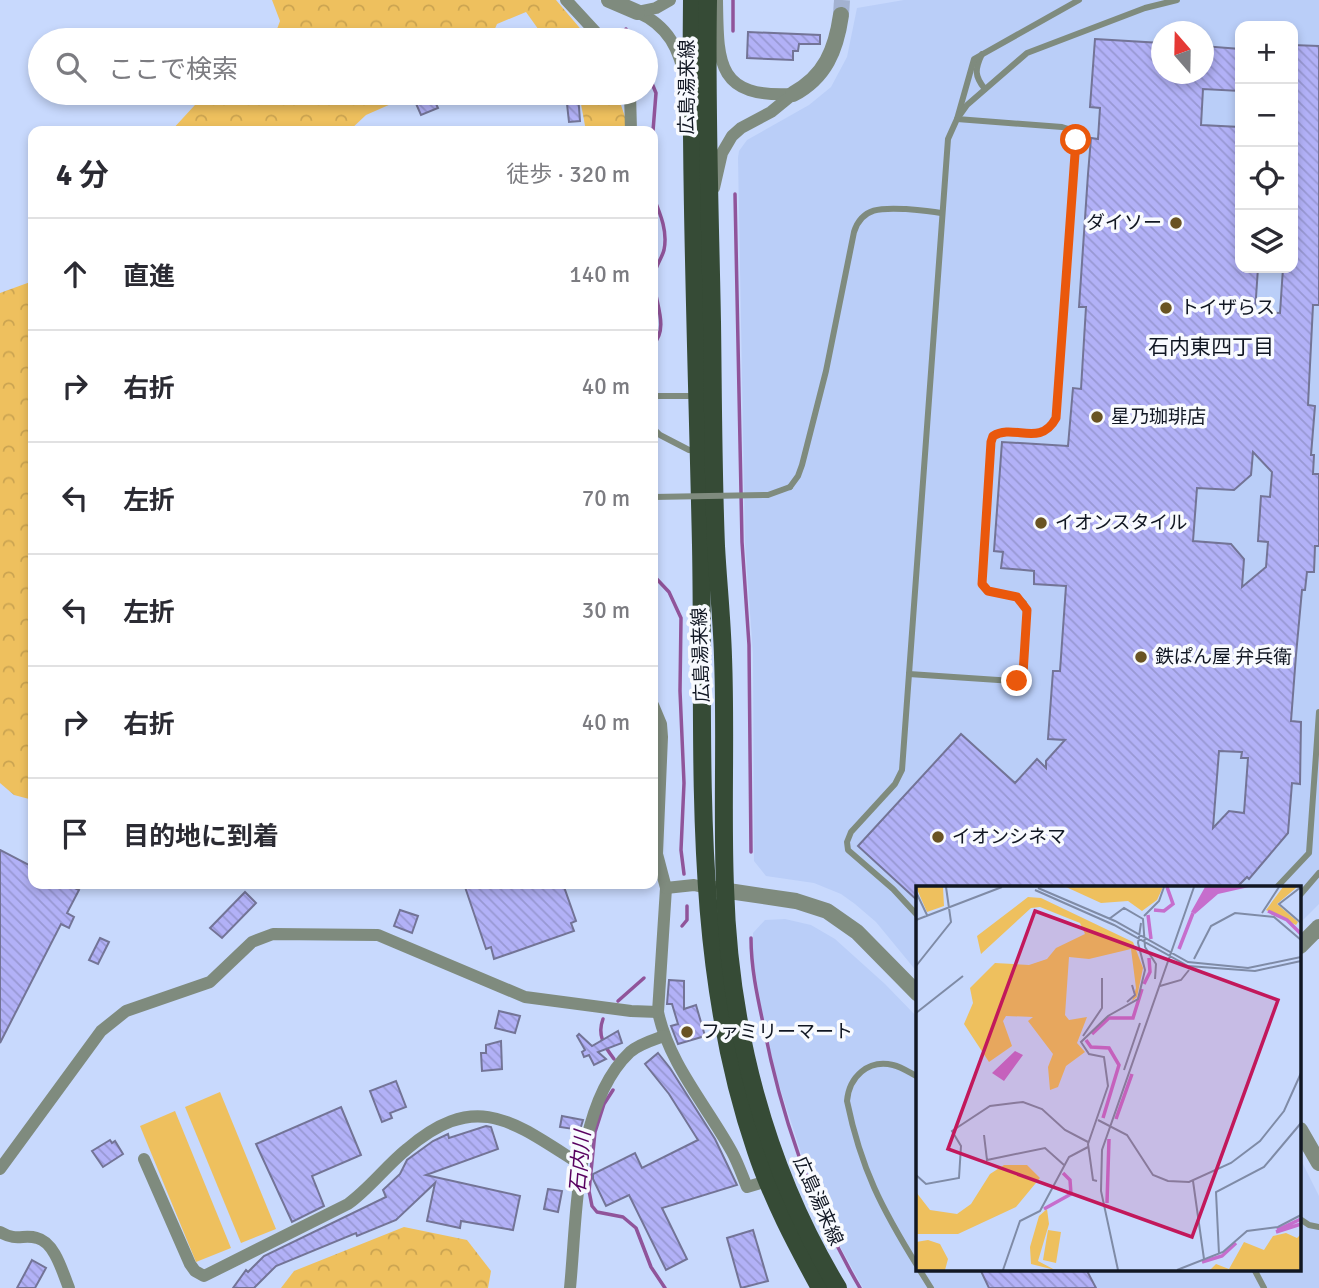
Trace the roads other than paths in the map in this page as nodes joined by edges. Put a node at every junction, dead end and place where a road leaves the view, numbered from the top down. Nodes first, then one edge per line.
1 (566, 0) edge
2 (609, 0) edge
3 (670, 0) edge
4 (692, 0) edge
5 (708, 0) edge
6 (717, 0) edge
7 (1079, 0) edge
8 (1177, 0) edge
9 (637, 12) junction
10 (841, 15) tunnel mouth
11 (592, 28) edge
12 (983, 52) junction
13 (985, 89) junction
14 (793, 94) junction
15 (630, 105) edge
16 (692, 118) junction
17 (957, 119) junction
18 (631, 126) edge
19 (709, 211) junction
20 (941, 213) junction
21 (697, 354) junction
22 (658, 396) edge
23 (688, 396) junction
24 (658, 433) edge
25 (689, 450) junction
26 (658, 497) edge
27 (702, 609) junction
28 (909, 674) junction
29 (1319, 712) edge
30 (658, 717) edge
31 (1317, 770) edge
32 (1311, 819) junction
33 (658, 831) edge
34 (1319, 832) edge
35 (658, 858) edge
36 (1319, 873) edge
37 (1278, 886) edge
38 (666, 888) junction
39 (707, 888) junction
40 (725, 891) junction
41 (1302, 893) edge
42 (916, 914) edge
43 (1319, 927) edge
44 (1302, 944) edge
45 (916, 992) edge
46 (657, 1012) junction
47 (664, 1036) junction
48 (916, 1076) edge
49 (1302, 1133) edge
50 (144, 1159) dead end
51 (582, 1163) junction
52 (1319, 1163) edge
53 (0, 1168) edge
54 (767, 1181) junction
55 (1302, 1220) edge
56 (1319, 1227) edge
57 (0, 1232) edge
58 (916, 1263) edge
59 (920, 1270) edge
60 (1255, 1270) edge
61 (69, 1288) edge
62 (570, 1288) edge
63 (820, 1288) edge
64 (838, 1288) edge
65 (931, 1288) edge
66 (1264, 1288) edge

1 - 11 street
2 - 9 street
3 - 9 street
4 - 16 main road, 広島湯来線
5 - 19 main road, 広島湯来線
6 - 14 street
7 - 12 lane
8 - 13 lane
9 - 16 street
10 - 14 street
12 - 13 lane
12 - 17 lane
13 - 17 lane
14 - 19 street
15 - 18 street
16 - 21 main road, 広島湯来線
17 - 20 lane
17 - 28 lane
19 - 40 main road, 広島湯来線
20 - 26 lane, bridge
20 - 28 lane
21 - 23 main road
21 - 27 main road, 広島湯来線
22 - 23 lane
23 - 25 main road
24 - 25 lane
25 - 27 main road
27 - 39 main road, 広島湯来線
28 - 42 lane
29 - 31 lane
30 - 33 street
31 - 32 lane
32 - 34 lane
32 - 37 lane
35 - 38 street
36 - 41 lane
38 - 39 street
38 - 46 street
39 - 40 street
39 - 54 main road, 広島湯来線
40 - 45 street
40 - 64 main road, 広島湯来線
43 - 44 street
46 - 47 street
46 - 53 street
47 - 51 street
47 - 54 street
48 - 58 lane
49 - 52 street
50 - 51 street
51 - 62 street
54 - 63 main road, 広島湯来線
55 - 56 lane
57 - 61 street
59 - 65 lane
60 - 66 lane

